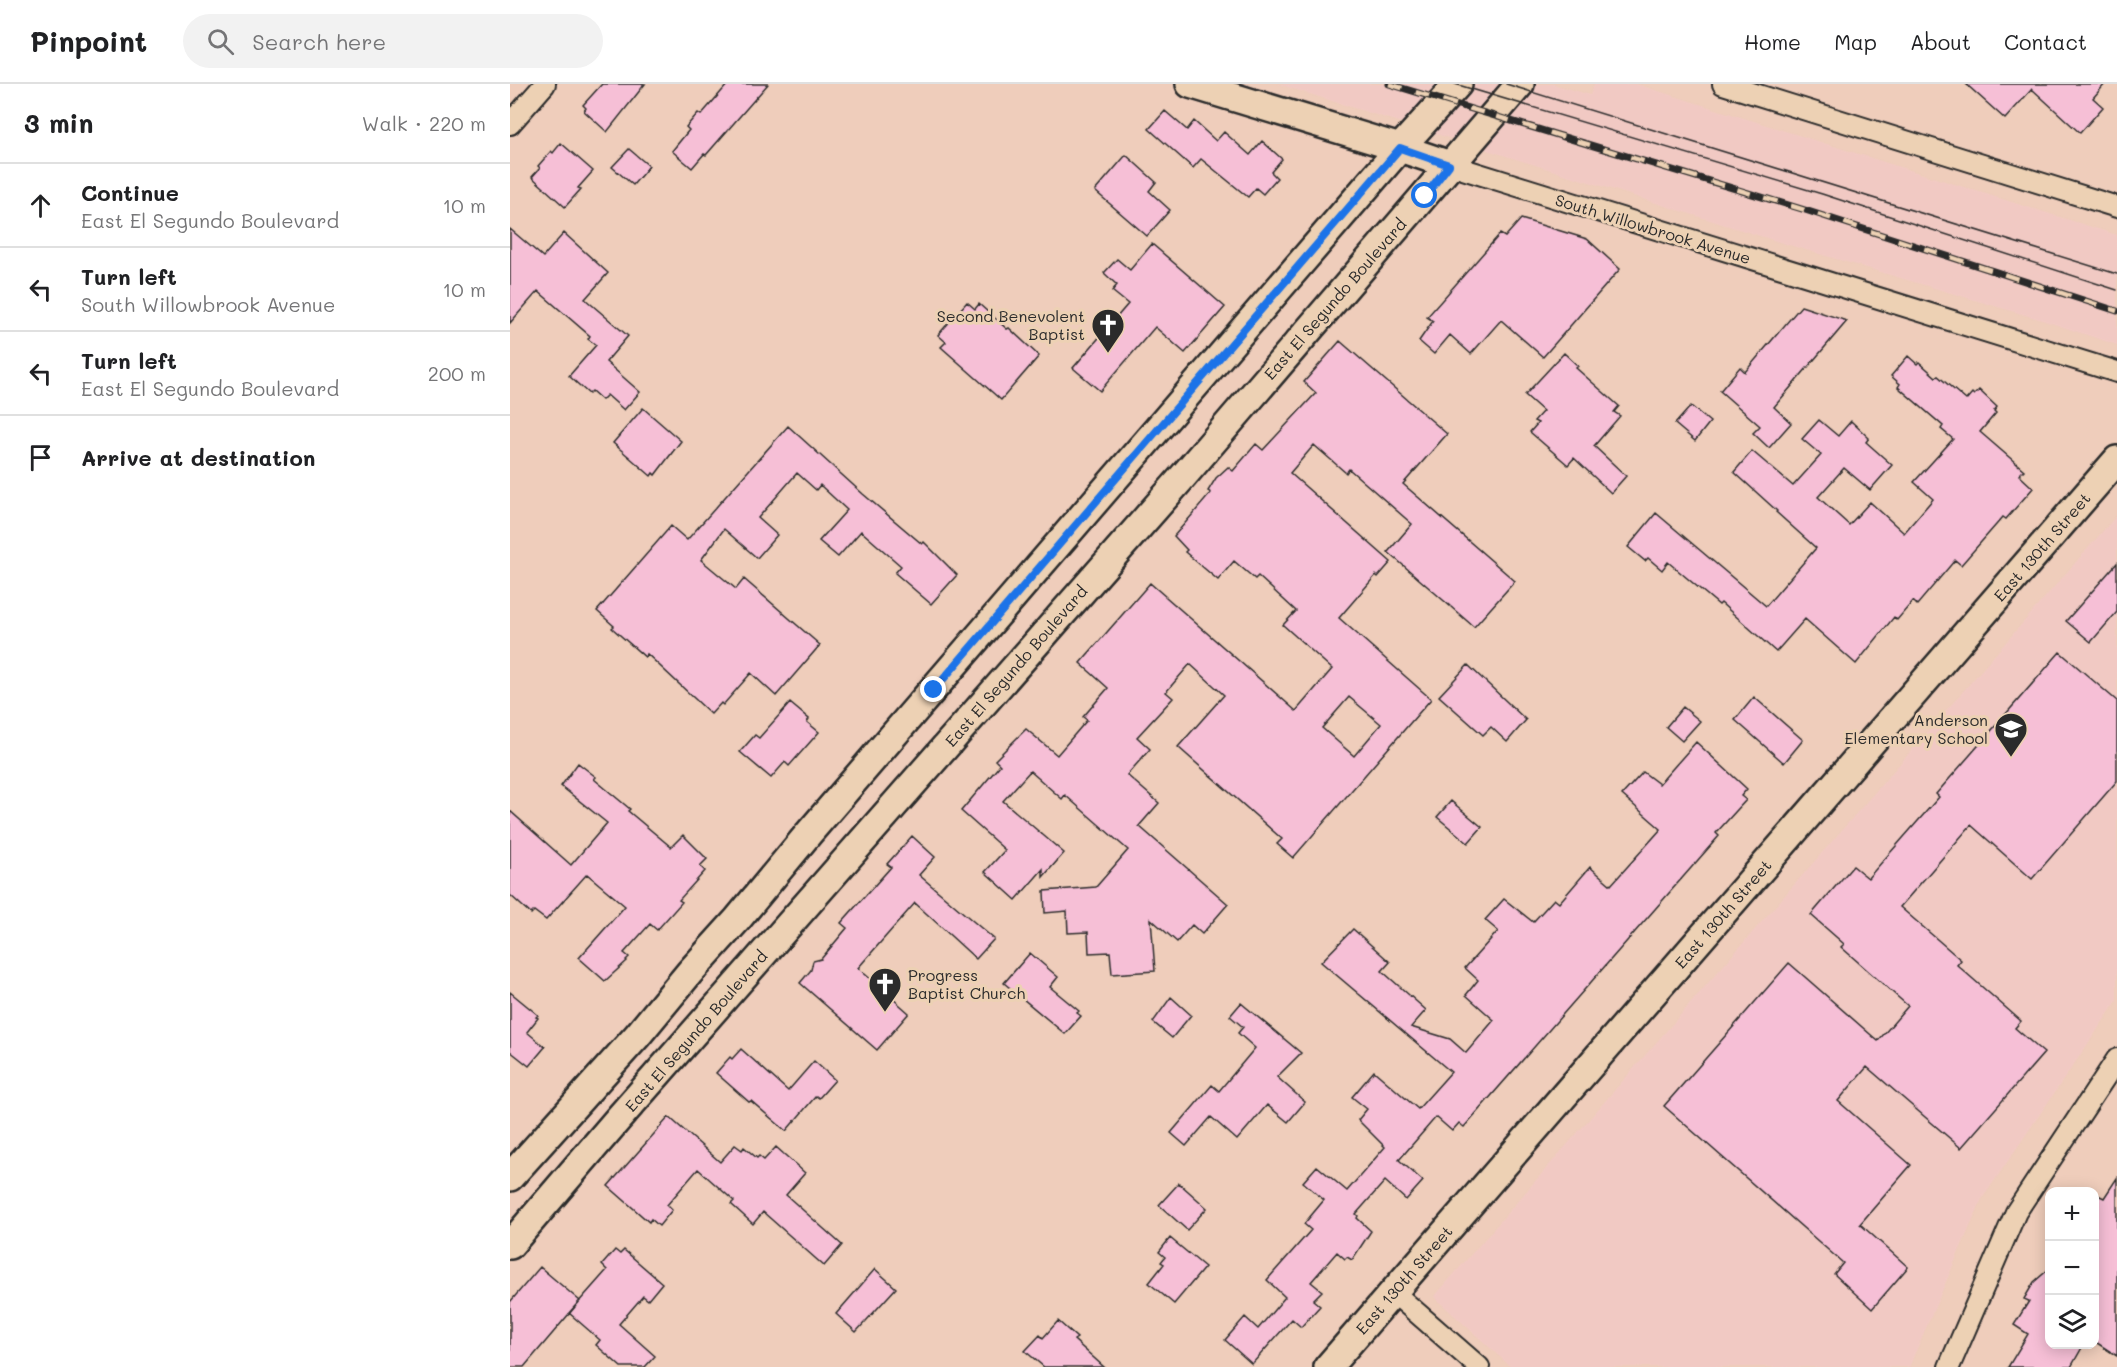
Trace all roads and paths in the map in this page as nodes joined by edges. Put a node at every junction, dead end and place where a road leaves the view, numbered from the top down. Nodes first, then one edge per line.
1 (545, 84) edge
2 (1190, 84) edge
3 (1458, 84) edge
4 (1520, 84) edge
5 (1723, 84) edge
6 (510, 124) edge
7 (1400, 148) junction
8 (1449, 165) junction
9 (2117, 207) edge
10 (2117, 372) edge
11 (2117, 460) edge
12 (2117, 1059) edge
13 (510, 1177) edge
14 (510, 1245) edge
15 (1393, 1292) junction
16 (1328, 1367) edge
17 (1479, 1367) edge
18 (1948, 1367) edge

1 - 6 street
2 - 7 main road, South Willowbrook Avenue
3 - 7 main road
4 - 8 main road, East El Segundo Boulevard
5 - 9 street
7 - 8 main road, South Willowbrook Avenue
7 - 13 main road
8 - 10 street, South Willowbrook Avenue
8 - 14 main road, East El Segundo Boulevard
11 - 15 main road, East 130th Street
12 - 18 street
15 - 16 main road, East 130th Street
15 - 17 street

